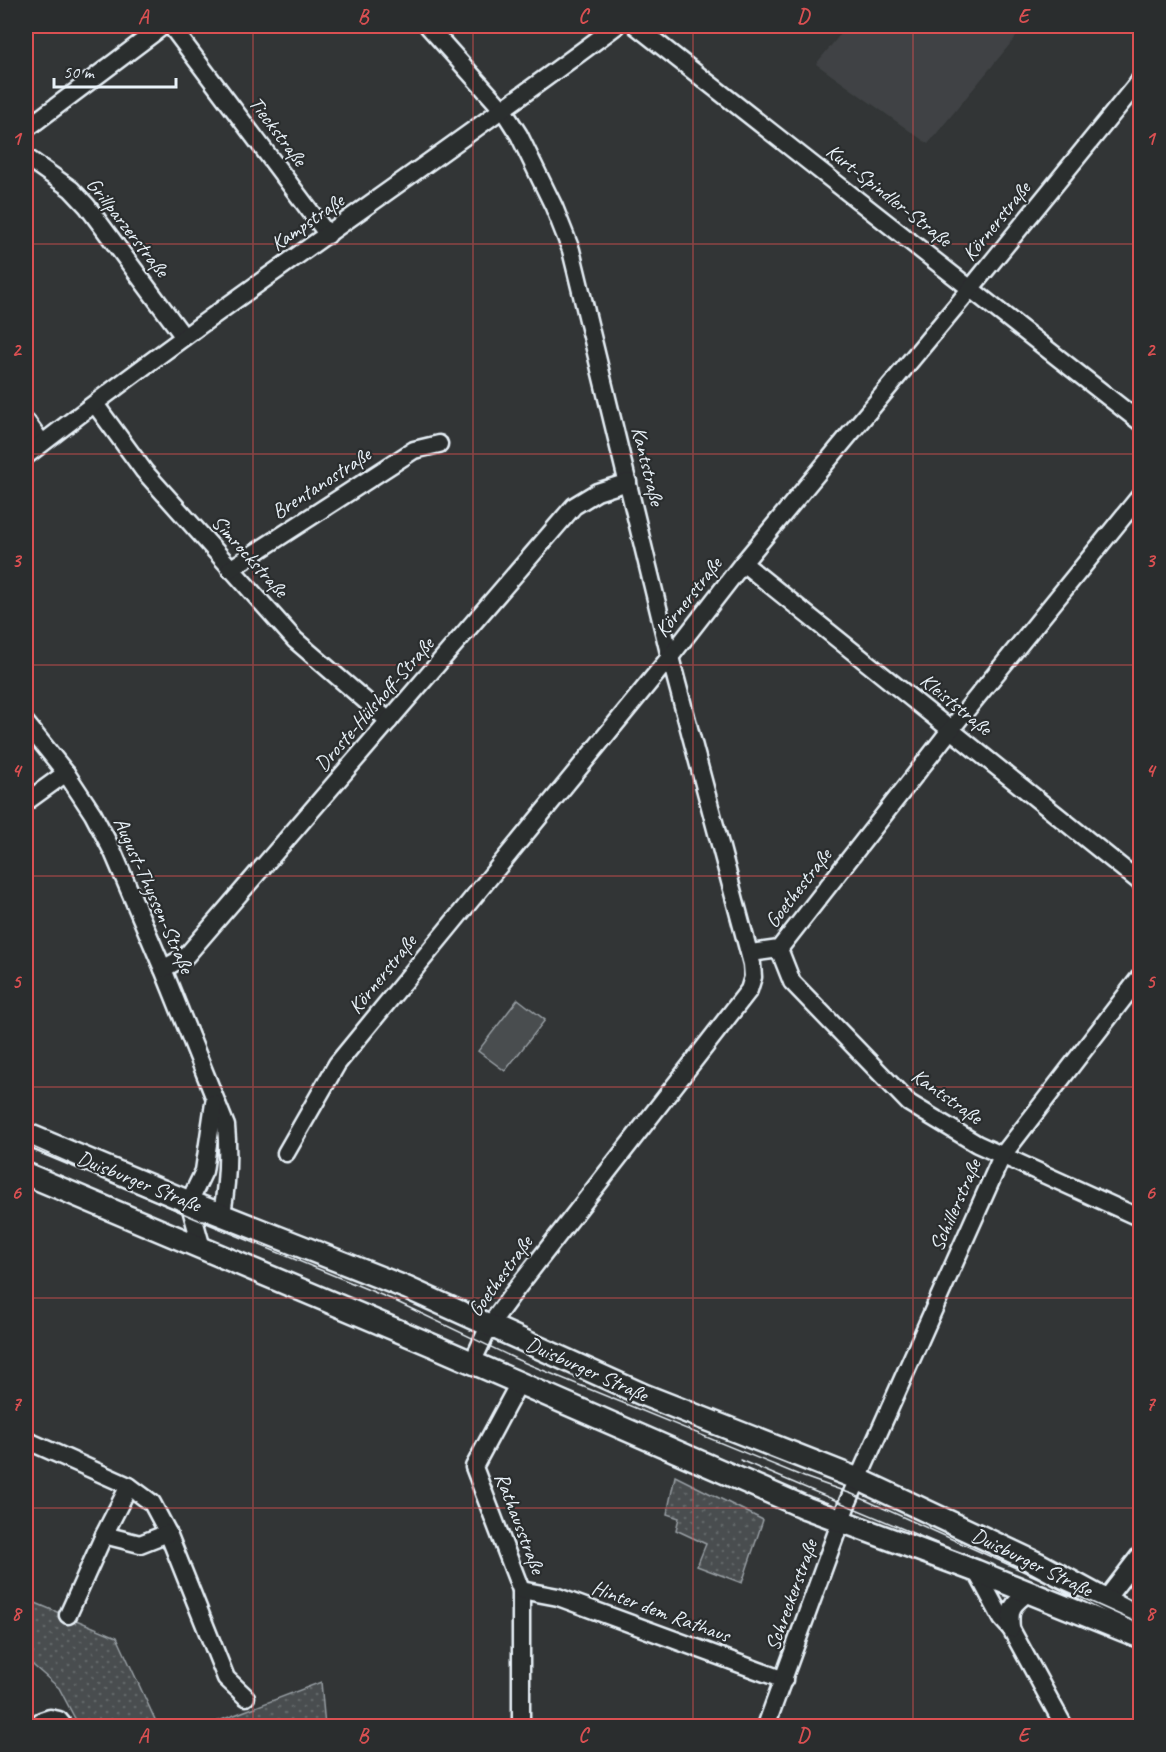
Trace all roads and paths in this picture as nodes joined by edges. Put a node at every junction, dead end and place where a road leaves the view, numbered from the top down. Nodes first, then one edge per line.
1 (163, 26) edge
2 (171, 26) edge
3 (428, 26) edge
4 (616, 26) edge
5 (636, 26) edge
6 (1140, 80) edge
7 (504, 110) junction
8 (26, 129) edge
9 (26, 157) edge
10 (328, 235) junction
11 (971, 288) junction
12 (184, 337) junction
13 (95, 404) junction
14 (26, 421) edge
15 (1140, 422) edge
16 (42, 443) junction
17 (440, 444) dead end
18 (26, 456) edge
19 (628, 482) junction
20 (1140, 496) edge
21 (743, 563) junction
22 (230, 569) junction
23 (670, 657) junction
24 (389, 721) junction
25 (26, 723) edge
26 (951, 729) junction
27 (66, 773) junction
28 (26, 802) edge
29 (1140, 882) edge
30 (778, 949) junction
31 (750, 953) junction
32 (163, 969) junction
33 (1140, 977) edge
34 (215, 1099) junction
35 (26, 1134) edge
36 (286, 1153) dead end
37 (1002, 1156) junction
38 (26, 1174) edge
39 (189, 1202) junction
40 (222, 1214) junction
41 (1140, 1218) edge
42 (202, 1248) junction
43 (489, 1326) junction
44 (472, 1363) junction
45 (519, 1383) junction
46 (26, 1440) edge
47 (858, 1479) junction
48 (129, 1486) junction
49 (841, 1521) junction
50 (168, 1533) junction
51 (104, 1536) junction
52 (1140, 1556) edge
53 (976, 1571) junction
54 (521, 1590) junction
55 (1029, 1592) junction
56 (1106, 1599) junction
57 (68, 1615) dead end
58 (1140, 1619) edge
59 (1011, 1629) junction
60 (1140, 1637) edge
61 (784, 1680) junction
62 (246, 1696) dead end
63 (38, 1726) edge
64 (64, 1726) edge
65 (521, 1726) edge
66 (766, 1726) edge
67 (1064, 1726) edge

1 - 8 street
2 - 10 street, Tieckstraße
3 - 7 street, Kantstraße
4 - 7 street, Kampstraße
5 - 11 street, Kurt-Spindler-Straße
6 - 11 street, Körnerstraße
7 - 10 street, Kampstraße
7 - 19 street, Kantstraße
9 - 12 street, Grillparzerstraße
10 - 12 street, Kampstraße
11 - 15 street, Kurt-Spindler-Straße
11 - 21 street, Körnerstraße
12 - 13 street, Kampstraße
13 - 16 street, Kampstraße
13 - 22 street, Simrockstraße
14 - 16 street
16 - 18 street, Kampstraße
17 - 22 street, Brentanostraße
19 - 23 street, Kantstraße
19 - 24 street, Droste-Hülshoff-Straße
20 - 26 street, Goethestraße
21 - 23 street, Körnerstraße
21 - 26 street, Kleiststraße
22 - 24 street, Simrockstraße
23 - 31 street, Kantstraße
23 - 36 street, Körnerstraße
24 - 32 street, Droste-Hülshoff-Straße
25 - 27 street, August-Thyssen-Straße
26 - 29 street, Kleiststraße
26 - 30 street, Goethestraße
27 - 28 street
27 - 32 street, August-Thyssen-Straße
30 - 31 street, Goethestraße
30 - 37 street, Kantstraße
31 - 43 street, Goethestraße
32 - 34 street, August-Thyssen-Straße
33 - 37 street, Schillerstraße
34 - 39 street
34 - 40 street, August-Thyssen-Straße
35 - 39 main road, Duisburger Straße
37 - 41 street, Kantstraße
37 - 47 street, Schillerstraße
38 - 42 main road, Duisburger Straße
39 - 40 main road, Duisburger Straße
39 - 42 street
40 - 43 main road, Duisburger Straße
42 - 44 main road, Duisburger Straße
43 - 44 street, Goethestraße
43 - 47 main road, Duisburger Straße
44 - 45 main road, Duisburger Straße
45 - 49 main road, Duisburger Straße
45 - 54 street, Rathausstraße
46 - 48 street
47 - 49 street, Schreckerstraße
47 - 56 main road, Duisburger Straße
48 - 50 street
48 - 51 street
49 - 53 main road, Duisburger Straße
49 - 61 street, Schreckerstraße
50 - 51 street
50 - 62 street
51 - 57 street
52 - 56 street
53 - 55 main road, Duisburger Straße
53 - 59 street
54 - 61 street, Hinter dem Rathaus
54 - 65 street, Rathausstraße
55 - 59 street
55 - 60 main road, Duisburger Straße
56 - 58 main road, Duisburger Straße
59 - 67 street
61 - 66 street, Schreckerstraße
63 - 64 street

